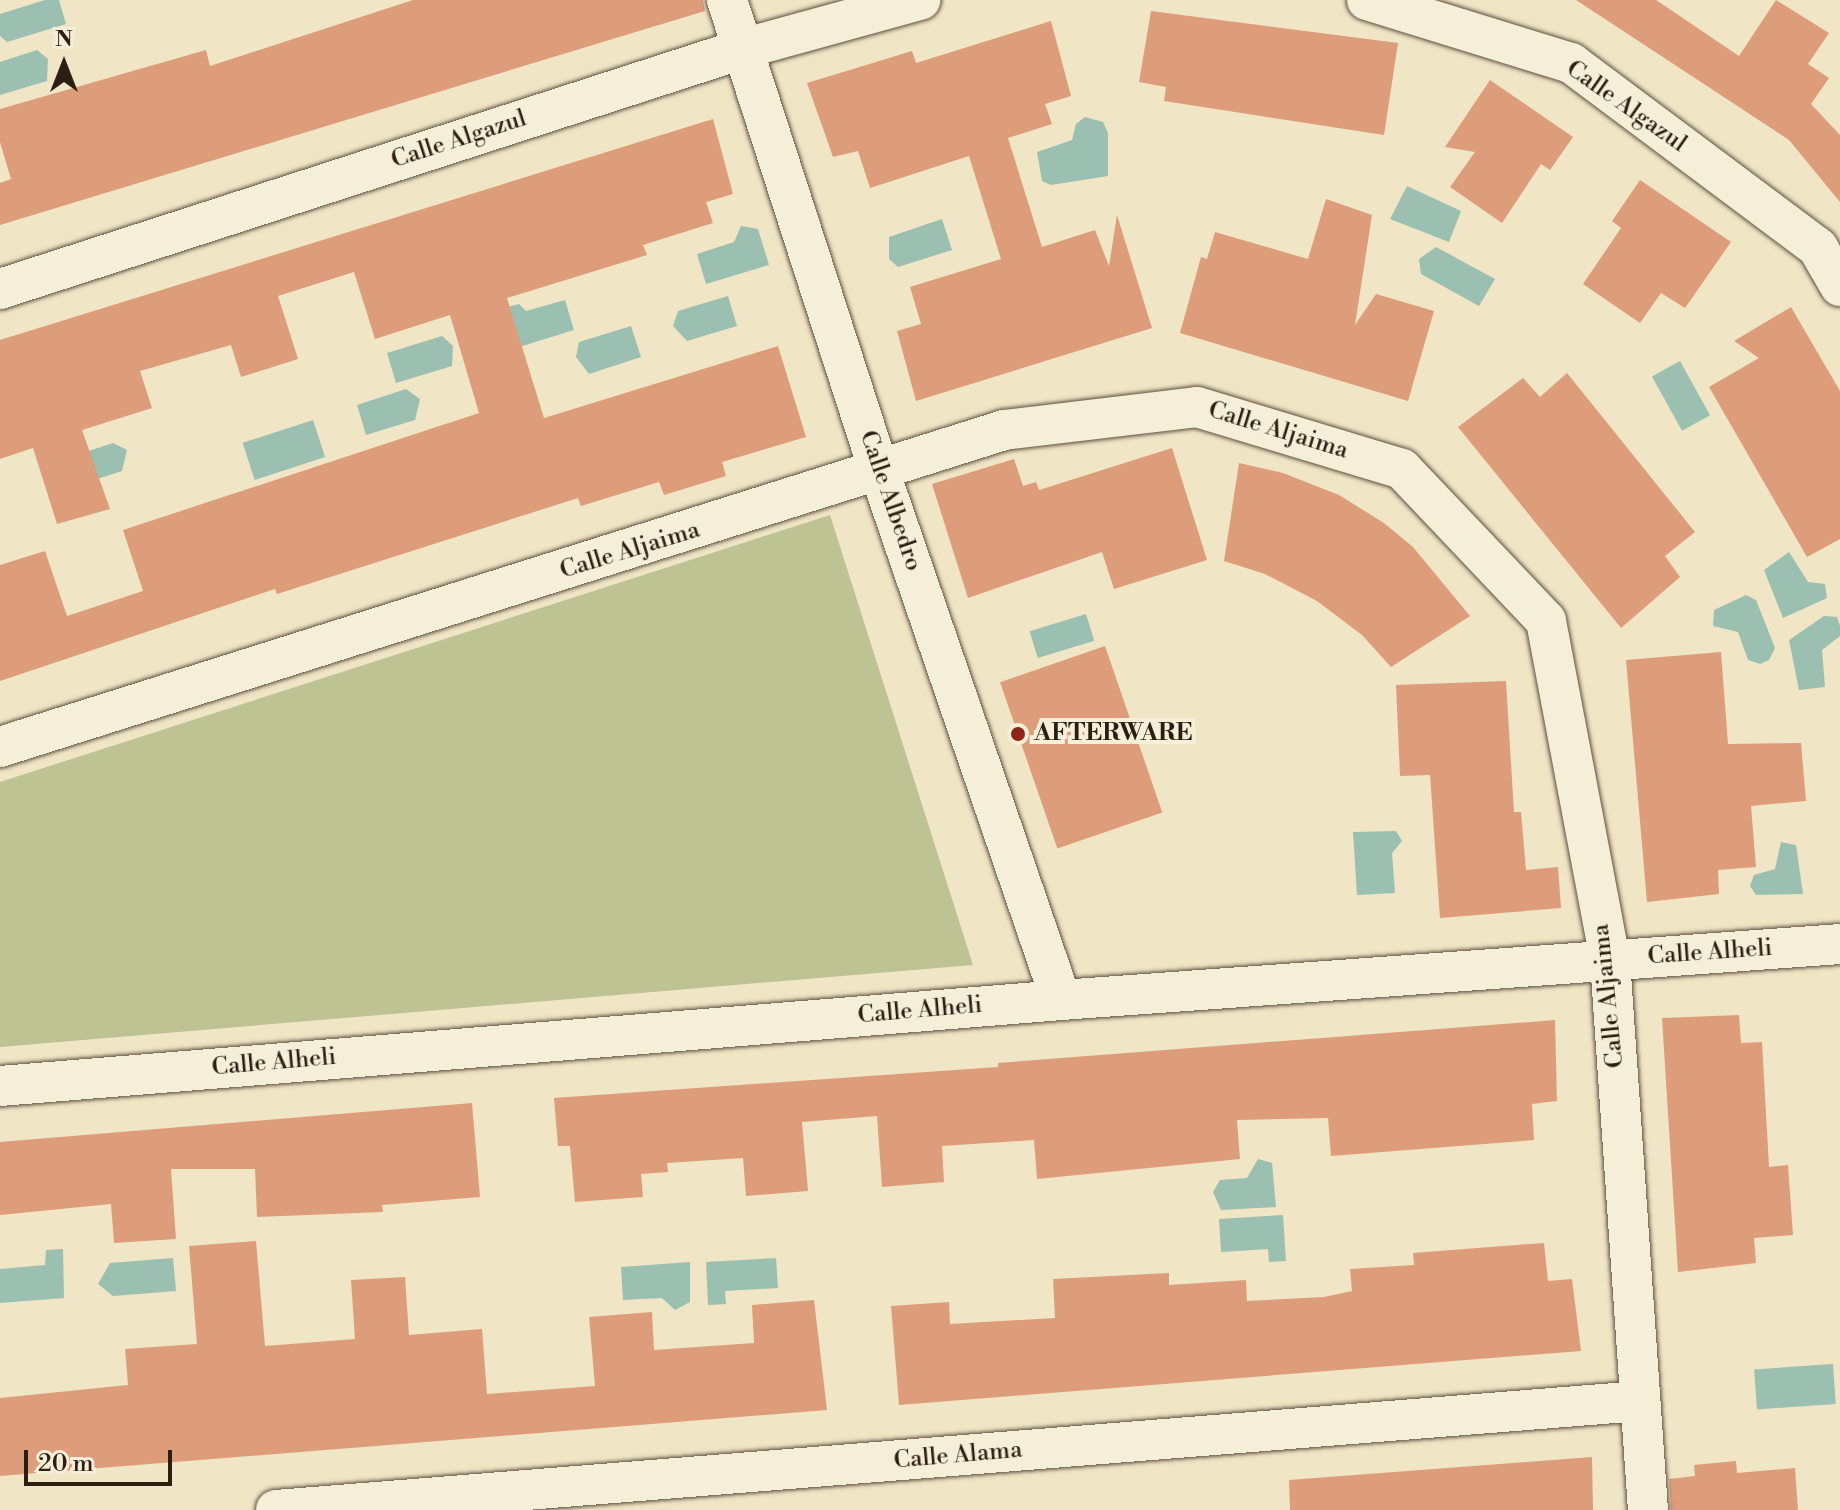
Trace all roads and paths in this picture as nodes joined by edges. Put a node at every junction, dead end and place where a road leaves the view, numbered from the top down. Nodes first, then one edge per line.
1 (727, 0) edge
2 (920, 0) edge
3 (1367, 0) edge
4 (742, 49) junction
5 (1840, 286) edge
6 (0, 289) edge
7 (880, 473) junction
8 (0, 747) edge
9 (1840, 944) edge
10 (1610, 960) junction
11 (1061, 1000) junction
12 (0, 1086) edge
13 (1639, 1401) junction
14 (276, 1510) edge
15 (1648, 1510) edge

1 - 4 street, Calle Albedro
2 - 4 street, Calle Algazul
3 - 5 street, Calle Algazul
4 - 6 street, Calle Algazul
4 - 7 street, Calle Albedro
7 - 8 street, Calle Aljaima
7 - 10 street, Calle Aljaima
7 - 11 street, Calle Albedro
9 - 10 street, Calle Alheli
10 - 11 street, Calle Alheli
10 - 13 street, Calle Aljaima
11 - 12 street, Calle Alheli
13 - 14 street, Calle Alama
13 - 15 street, Calle Aljaima

